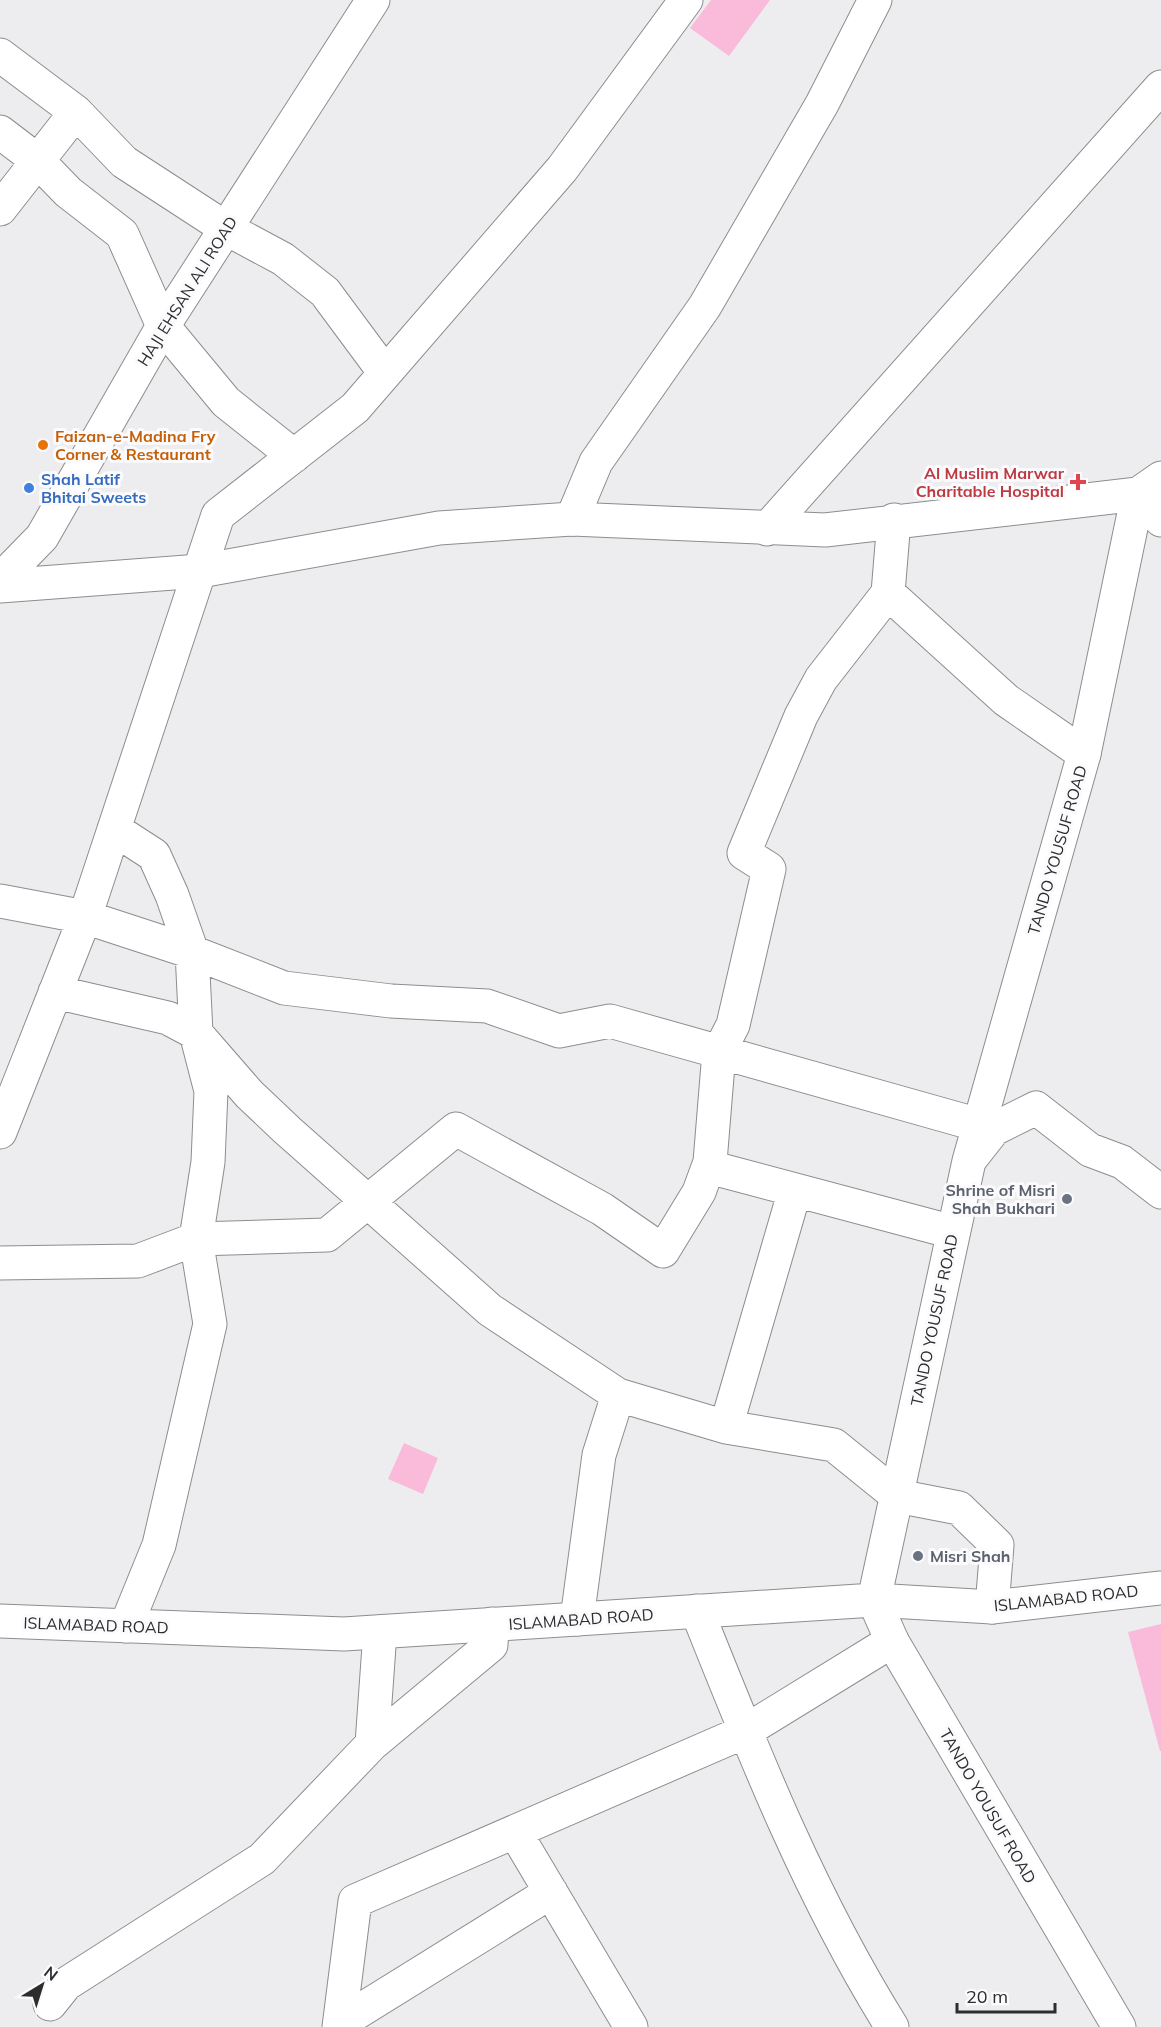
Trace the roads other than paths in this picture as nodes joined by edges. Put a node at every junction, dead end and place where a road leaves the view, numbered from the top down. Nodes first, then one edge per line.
1 (373, 0) edge
2 (686, 0) edge
3 (875, 0) edge
4 (0, 55) edge
5 (1161, 87) edge
6 (76, 112) junction
7 (0, 132) edge
8 (38, 161) junction
9 (0, 209) edge
10 (227, 229) junction
11 (163, 326) junction
12 (385, 373) junction
13 (294, 456) junction
14 (1149, 486) edge
15 (572, 519) junction
16 (894, 520) junction
17 (1161, 520) edge
18 (767, 529) junction
19 (200, 572) junction
20 (0, 580) edge
21 (0, 586) edge
22 (888, 593) junction
23 (1084, 754) junction
24 (114, 829) junction
25 (0, 901) edge
26 (85, 917) junction
27 (192, 952) junction
28 (55, 993) junction
29 (196, 1033) junction
30 (719, 1052) junction
31 (979, 1125) junction
32 (0, 1132) edge
33 (969, 1161) junction
34 (709, 1167) junction
35 (795, 1190) junction
36 (1161, 1192) edge
37 (367, 1202) junction
38 (953, 1232) junction
39 (196, 1239) junction
40 (0, 1263) edge
41 (618, 1395) junction
42 (726, 1427) junction
43 (897, 1496) junction
44 (1161, 1588) edge
45 (874, 1600) junction
46 (992, 1607) junction
47 (697, 1611) junction
48 (577, 1619) junction
49 (0, 1621) edge
50 (492, 1624) junction
51 (126, 1626) junction
52 (380, 1632) junction
53 (892, 1641) junction
54 (744, 1732) junction
55 (372, 1744) junction
56 (515, 1832) junction
57 (550, 1892) junction
58 (50, 2004) dead end
59 (339, 2025) edge
60 (627, 2026) edge
61 (892, 2027) edge
62 (1119, 2027) edge

1 - 10 street, HAJI EHSAN ALI ROAD
2 - 12 street
3 - 15 street
4 - 6 street
5 - 18 street
6 - 8 street
6 - 10 street
7 - 8 street
8 - 9 street
8 - 11 street
10 - 11 street, HAJI EHSAN ALI ROAD
10 - 12 street
11 - 13 street
11 - 20 street, HAJI EHSAN ALI ROAD
12 - 13 street
13 - 19 street
14 - 16 street
14 - 17 street
14 - 23 street, TANDO YOUSUF ROAD
15 - 18 street
15 - 19 street
16 - 18 street
16 - 22 street
19 - 21 street
19 - 24 street
22 - 23 street
22 - 30 street
23 - 31 street, TANDO YOUSUF ROAD
24 - 26 street
24 - 27 street
25 - 26 street
26 - 27 street
26 - 28 street
27 - 29 street
27 - 30 street
28 - 29 street
28 - 32 street
29 - 37 street
29 - 39 street
30 - 31 street
30 - 34 street
31 - 33 street, TANDO YOUSUF ROAD
33 - 36 street
33 - 38 street, TANDO YOUSUF ROAD
34 - 35 street
34 - 37 street
35 - 38 street
35 - 42 street
37 - 39 street
37 - 41 street
38 - 43 street, TANDO YOUSUF ROAD
39 - 40 street
39 - 51 street
41 - 42 street
41 - 48 street
42 - 43 street
43 - 45 street, TANDO YOUSUF ROAD
43 - 46 street
44 - 46 street, ISLAMABAD ROAD
45 - 46 street, ISLAMABAD ROAD
45 - 47 street, ISLAMABAD ROAD
45 - 53 street, TANDO YOUSUF ROAD
47 - 48 street, ISLAMABAD ROAD
47 - 54 street
48 - 50 street, ISLAMABAD ROAD
49 - 51 street, ISLAMABAD ROAD
50 - 52 street, ISLAMABAD ROAD
50 - 55 street
51 - 52 street, ISLAMABAD ROAD
52 - 55 street
53 - 54 street
53 - 62 street, TANDO YOUSUF ROAD
54 - 56 street
54 - 61 street
55 - 58 street
56 - 57 street
56 - 59 street
57 - 59 street
57 - 60 street

